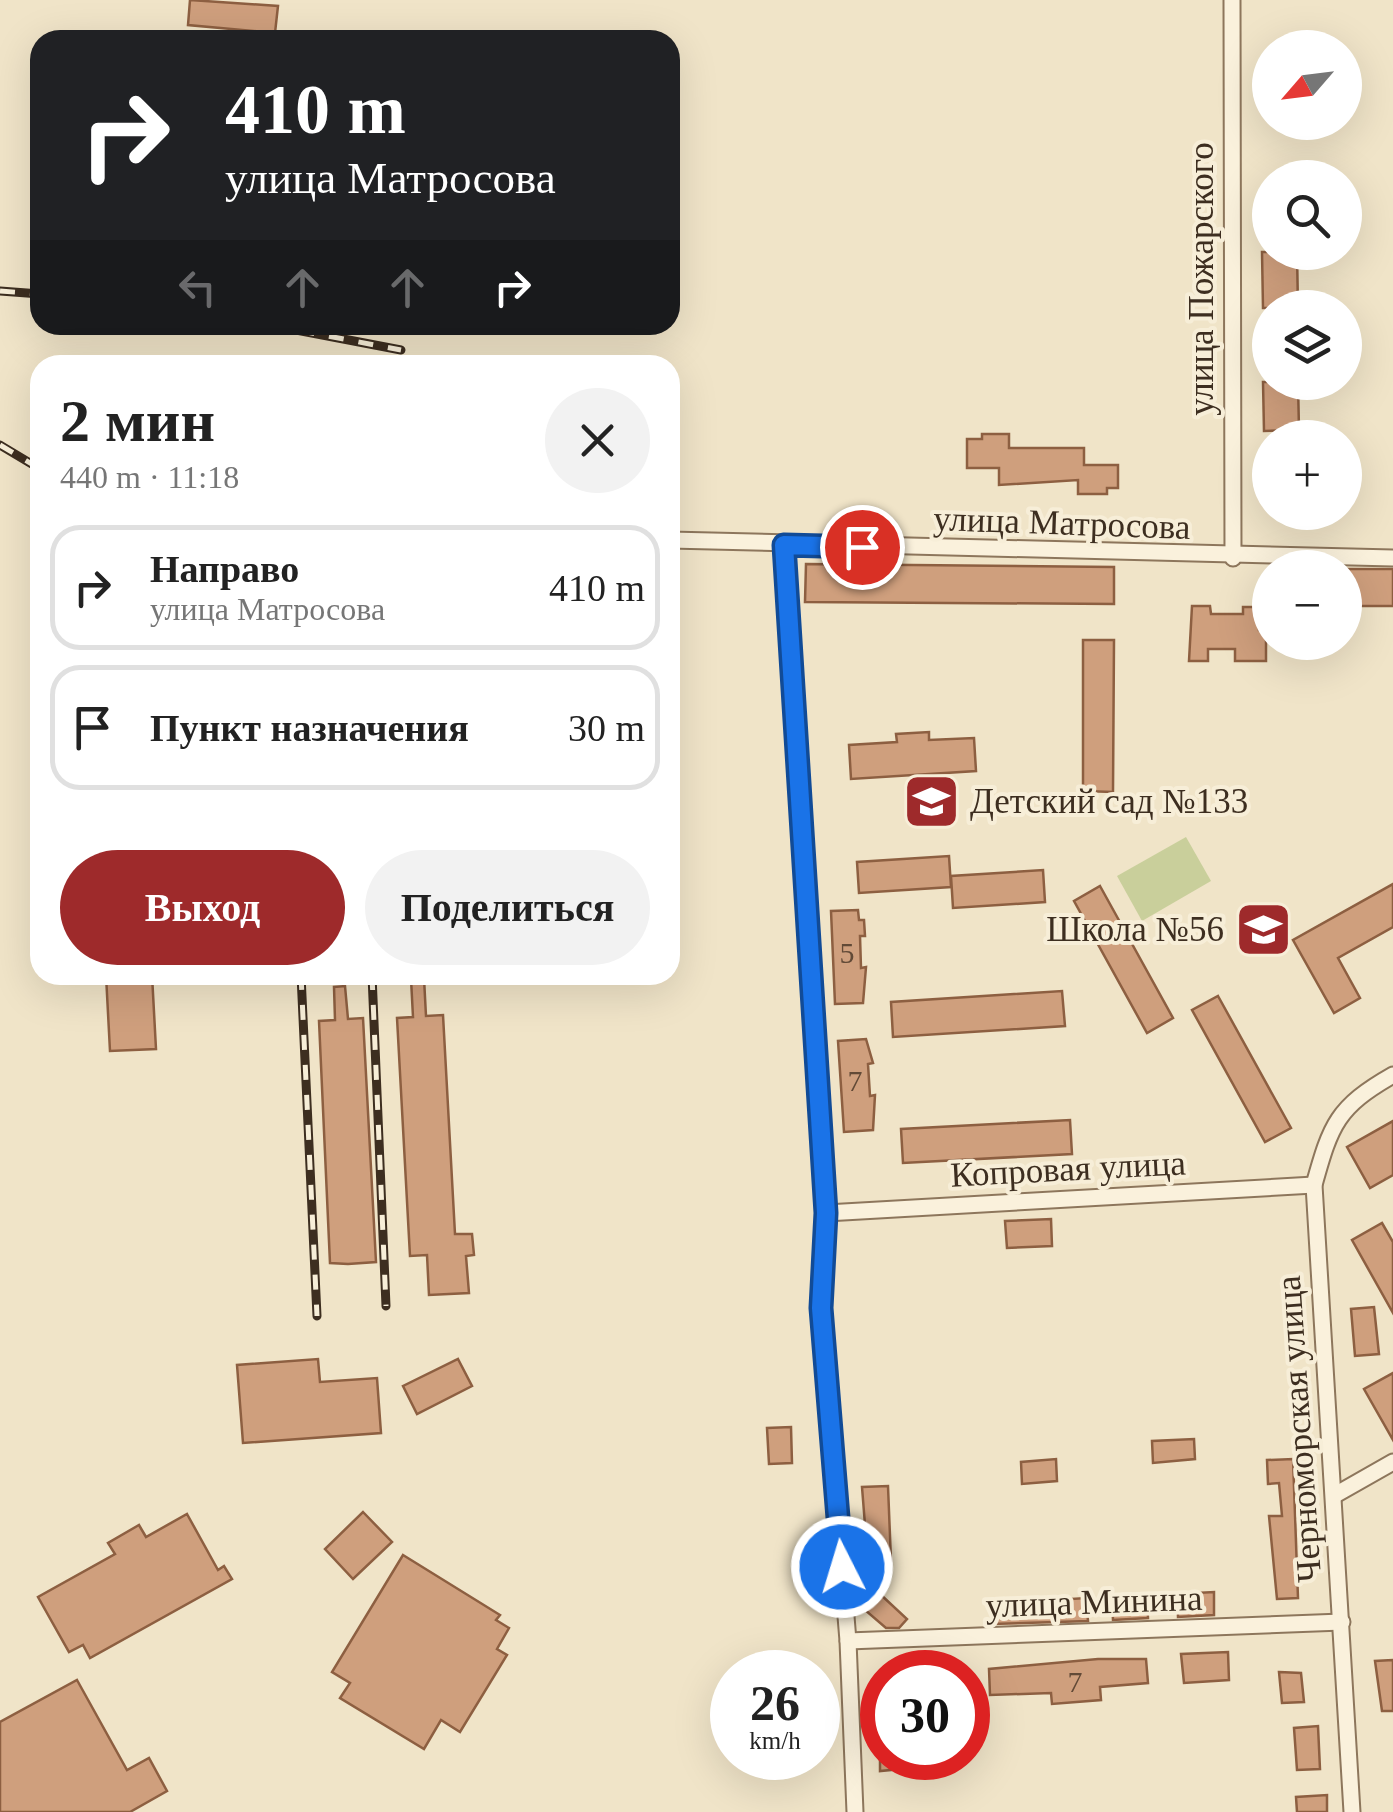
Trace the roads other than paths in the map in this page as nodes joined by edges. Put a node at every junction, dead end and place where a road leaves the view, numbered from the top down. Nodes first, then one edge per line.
1 (1232, 0) edge
2 (680, 540) edge
3 (784, 545) junction
4 (1232, 558) junction
5 (1393, 558) edge
6 (1393, 1075) edge
7 (1314, 1185) junction
8 (826, 1213) junction
9 (1393, 1462) edge
10 (1335, 1495) junction
11 (1342, 1622) junction
12 (848, 1641) junction
13 (854, 1812) edge
14 (1352, 1812) edge

1 - 4 street, улица Пожарского
2 - 3 street, улица Матросова
3 - 4 street, улица Матросова
3 - 8 street
4 - 5 street, улица Матросова
6 - 7 street, Черноморская улица
7 - 8 street, Копровая улица
7 - 10 street, Черноморская улица
8 - 12 street
9 - 10 street
10 - 11 street, Черноморская улица
11 - 12 street, улица Минина
11 - 14 street, Черноморская улица
12 - 13 street

